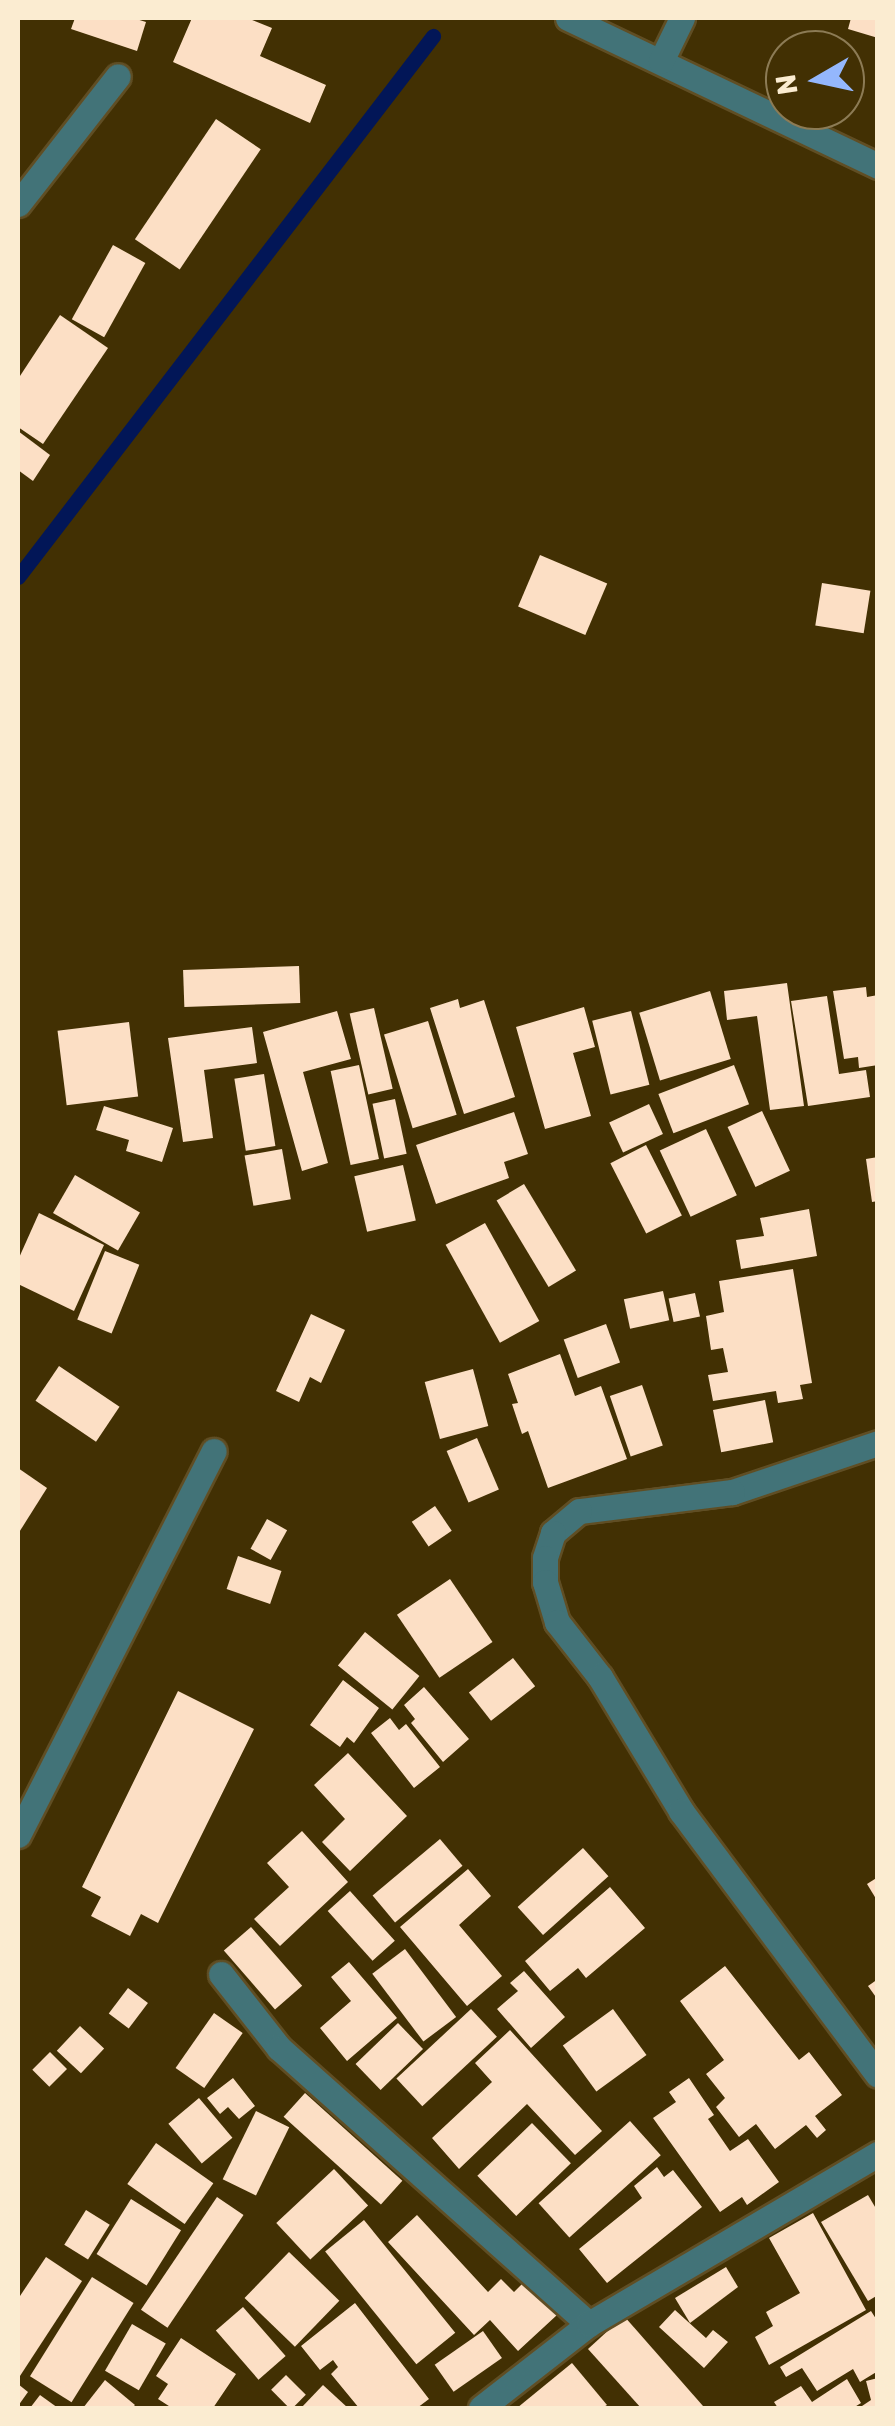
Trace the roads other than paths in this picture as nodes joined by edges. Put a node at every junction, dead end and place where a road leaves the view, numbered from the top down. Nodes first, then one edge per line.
1 (568, 18) edge
2 (682, 18) edge
3 (661, 62) junction
4 (118, 76) dead end
5 (878, 166) edge
6 (18, 204) edge
7 (878, 1443) edge
8 (214, 1451) dead end
9 (18, 1836) edge
10 (221, 1974) dead end
11 (878, 2075) edge
12 (878, 2154) edge
13 (589, 2324) junction
14 (480, 2408) edge

1 - 3 street
2 - 3 street
3 - 5 street
4 - 6 street
7 - 11 street
8 - 9 street
10 - 13 street
12 - 13 street
13 - 14 street

